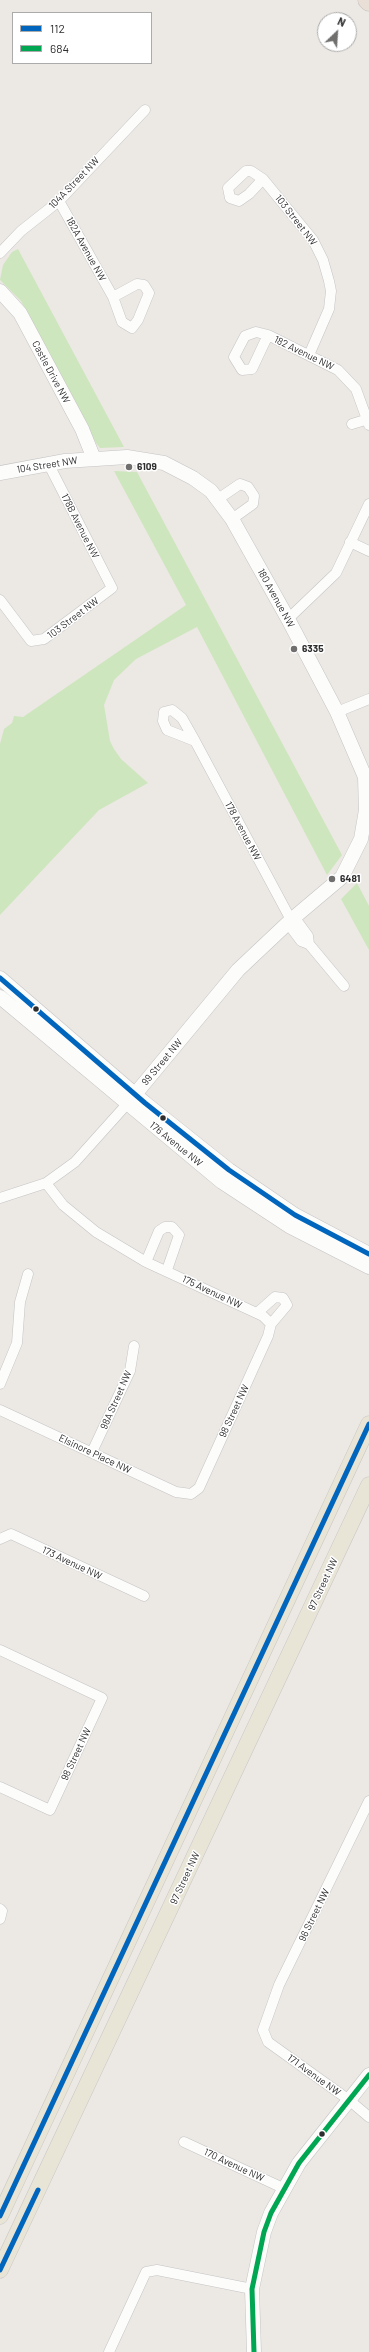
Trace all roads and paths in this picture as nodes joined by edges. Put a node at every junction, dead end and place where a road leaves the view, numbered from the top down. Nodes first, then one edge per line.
1 (145, 110) dead end
2 (262, 179) dead end
3 (59, 201) junction
4 (0, 253) edge
5 (0, 291) edge
6 (113, 297) dead end
7 (268, 336) dead end
8 (309, 355) junction
9 (368, 422) edge
10 (352, 424) dead end
11 (94, 459) junction
12 (48, 463) junction
13 (0, 473) edge
14 (218, 499) junction
15 (369, 504) edge
16 (232, 519) junction
17 (350, 542) junction
18 (369, 551) edge
19 (112, 588) joint
20 (0, 600) edge
21 (288, 619) junction
22 (369, 699) edge
23 (337, 712) junction
24 (195, 741) dead end
25 (368, 810) edge
26 (291, 920) junction
27 (0, 978) edge
28 (344, 986) dead end
29 (0, 997) edge
30 (131, 1099) junction
31 (46, 1183) junction
32 (0, 1198) edge
33 (369, 1254) edge
34 (146, 1262) junction
35 (369, 1267) edge
36 (166, 1270) junction
37 (28, 1274) dead end
38 (257, 1313) junction
39 (271, 1324) junction
40 (134, 1346) dead end
41 (0, 1384) edge
42 (0, 1410) edge
43 (369, 1424) edge
44 (92, 1452) junction
45 (369, 1485) edge
46 (191, 1494) joint
47 (0, 1539) edge
48 (144, 1596) dead end
49 (0, 1650) edge
50 (0, 1787) edge
51 (369, 1801) edge
52 (263, 2030) joint
53 (369, 2075) edge
54 (349, 2100) junction
55 (369, 2118) edge
56 (184, 2142) dead end
57 (283, 2188) junction
58 (0, 2216) edge
59 (0, 2270) edge
60 (252, 2289) junction
61 (109, 2352) edge
62 (254, 2352) edge

1 - 3 street, 104A Street NW
2 - 8 street, 103 Street NW
3 - 4 street, 104A Street NW
3 - 6 street, 182A Avenue NW
5 - 11 street, Castle Drive NW
7 - 8 street, 182 Avenue NW
8 - 9 street, 182 Avenue NW
9 - 10 street
11 - 12 street, 104 Street NW
11 - 14 street, 180 Avenue NW
12 - 13 street, 104 Street NW
12 - 19 street, 178B Avenue NW
14 - 16 street, 180 Avenue NW
14 - 16 street
15 - 17 street
16 - 21 street, 180 Avenue NW
17 - 18 street
17 - 21 street
19 - 20 street, 103 Street NW
21 - 23 street, 180 Avenue NW
22 - 23 street
23 - 25 street, 99 Street NW
24 - 26 street, 178 Avenue NW
25 - 26 street, 99 Street NW
26 - 28 street
26 - 30 street, 99 Street NW
27 - 30 street, 176 Avenue NW
29 - 30 street, 176 Avenue NW
30 - 31 street, 99 Street NW
30 - 33 street, 176 Avenue NW
30 - 35 street, 176 Avenue NW
31 - 32 street, 99 Street NW
31 - 34 street, 175 Avenue NW
34 - 36 street, 175 Avenue NW
34 - 36 street
36 - 38 street, 175 Avenue NW
37 - 41 street
38 - 39 street, 175 Avenue NW
38 - 39 street
39 - 46 street, 98 Street NW
40 - 44 street, 98A Street NW
42 - 44 street, Elsinore Place NW
43 - 58 main road
44 - 46 street, Elsinore Place NW
45 - 59 main road, 97 Street NW
47 - 48 street, 173 Avenue NW
49 - 50 street, 98 Street NW
51 - 52 street, 96 Street NW
52 - 54 street, 171 Avenue NW
53 - 54 street
54 - 55 street, 171 Avenue NW
54 - 57 street
56 - 57 street, 170 Avenue NW
57 - 60 street
60 - 61 street
60 - 62 street

